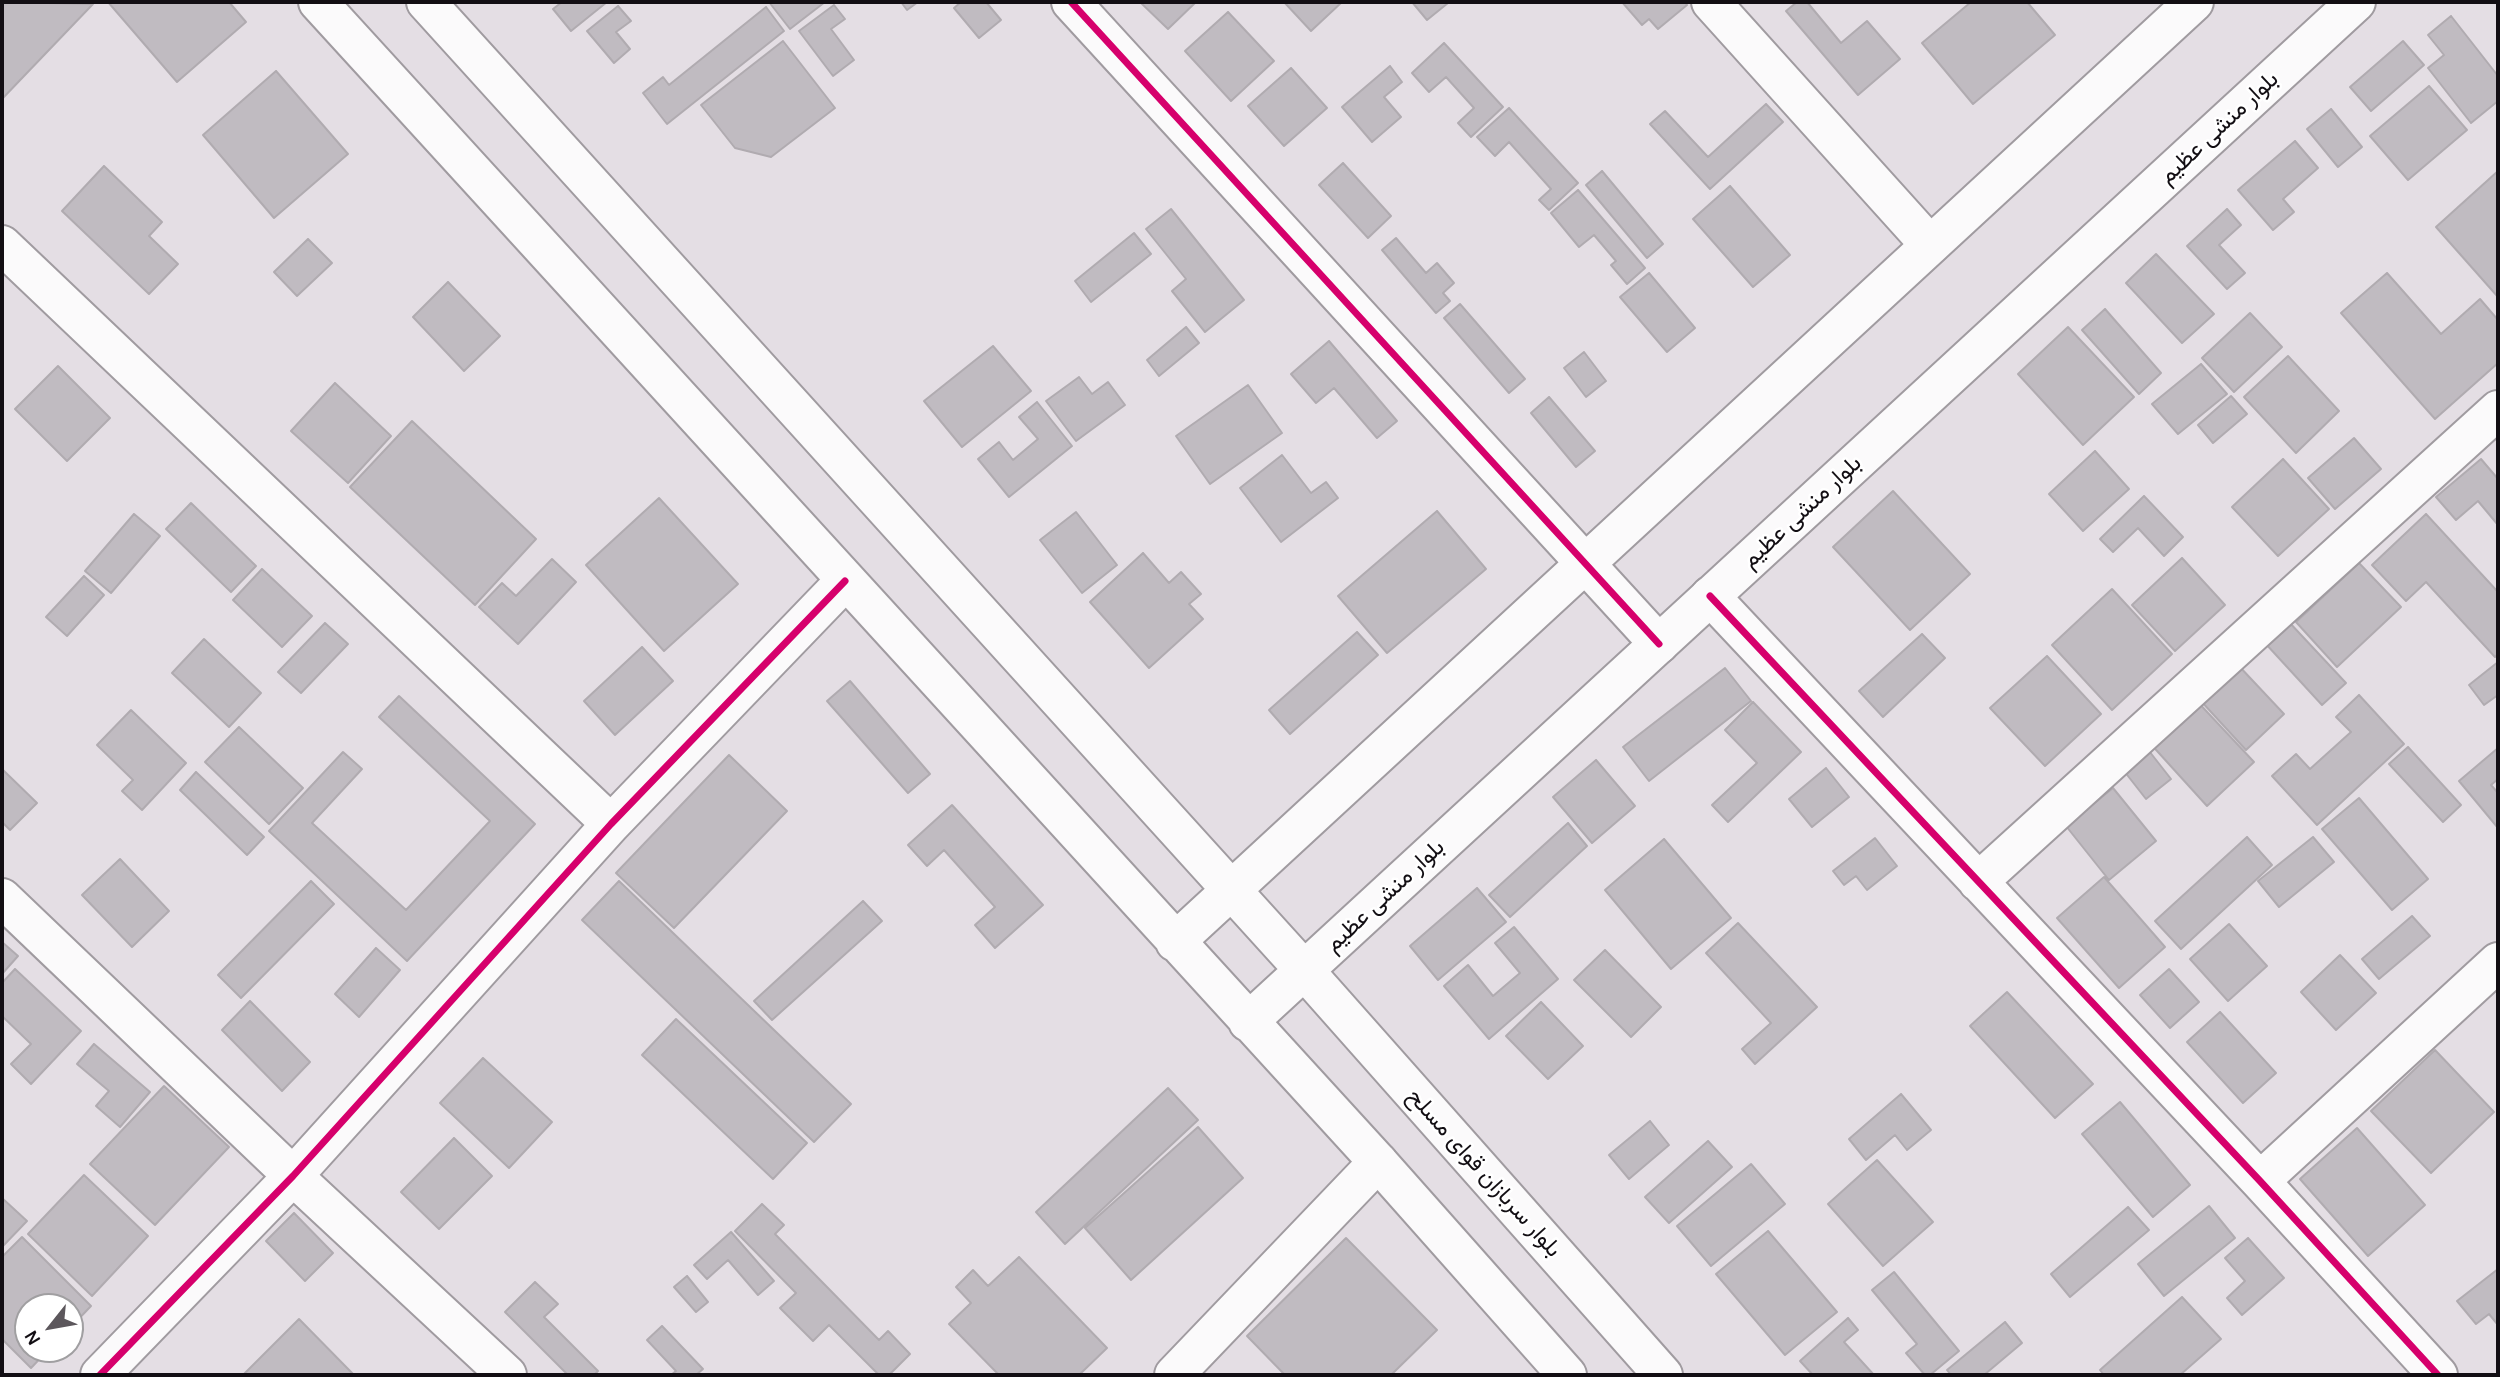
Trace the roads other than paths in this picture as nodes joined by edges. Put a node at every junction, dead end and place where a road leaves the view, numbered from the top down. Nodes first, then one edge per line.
1 (318, 2) edge
2 (426, 2) edge
3 (1071, 2) edge
4 (1711, 2) edge
5 (2194, 2) edge
6 (2356, 2) edge
7 (2, 245) edge
8 (1930, 245) junction
9 (2498, 410) edge
10 (1584, 565) junction
11 (845, 581) junction
12 (1710, 596) junction
13 (1659, 644) junction
14 (611, 824) junction
15 (1978, 881) junction
16 (1232, 890) junction
17 (2, 898) edge
18 (1175, 942) junction
19 (2498, 962) edge
20 (1304, 970) junction
21 (1248, 1022) junction
22 (1378, 1162) junction
23 (293, 1176) junction
24 (2260, 1181) junction
25 (1188, 1371) edge
26 (100, 1375) edge
27 (508, 1375) edge
28 (1567, 1375) edge
29 (1663, 1375) edge
30 (2438, 1375) edge

1 - 11 main road
2 - 16 main road, بلوار سربازان قوای مسلح
3 - 10 main road
4 - 8 main road
5 - 8 main road
6 - 12 main road, بلوار منشی عظیم
7 - 14 main road
8 - 10 main road
9 - 15 main road
10 - 13 main road
10 - 16 main road
11 - 14 main road
11 - 18 main road
12 - 13 main road, بلوار منشی عظیم
12 - 15 main road
13 - 20 main road, بلوار منشی عظیم
14 - 23 main road
15 - 24 main road
16 - 18 main road
16 - 20 main road, بلوار سربازان قوای مسلح
17 - 23 main road
18 - 21 main road
19 - 24 main road
20 - 21 main road, بلوار منشی عظیم
20 - 29 main road, بلوار سربازان قوای مسلح
21 - 22 main road
22 - 25 main road
22 - 28 main road
23 - 26 main road
23 - 27 main road
24 - 30 main road

